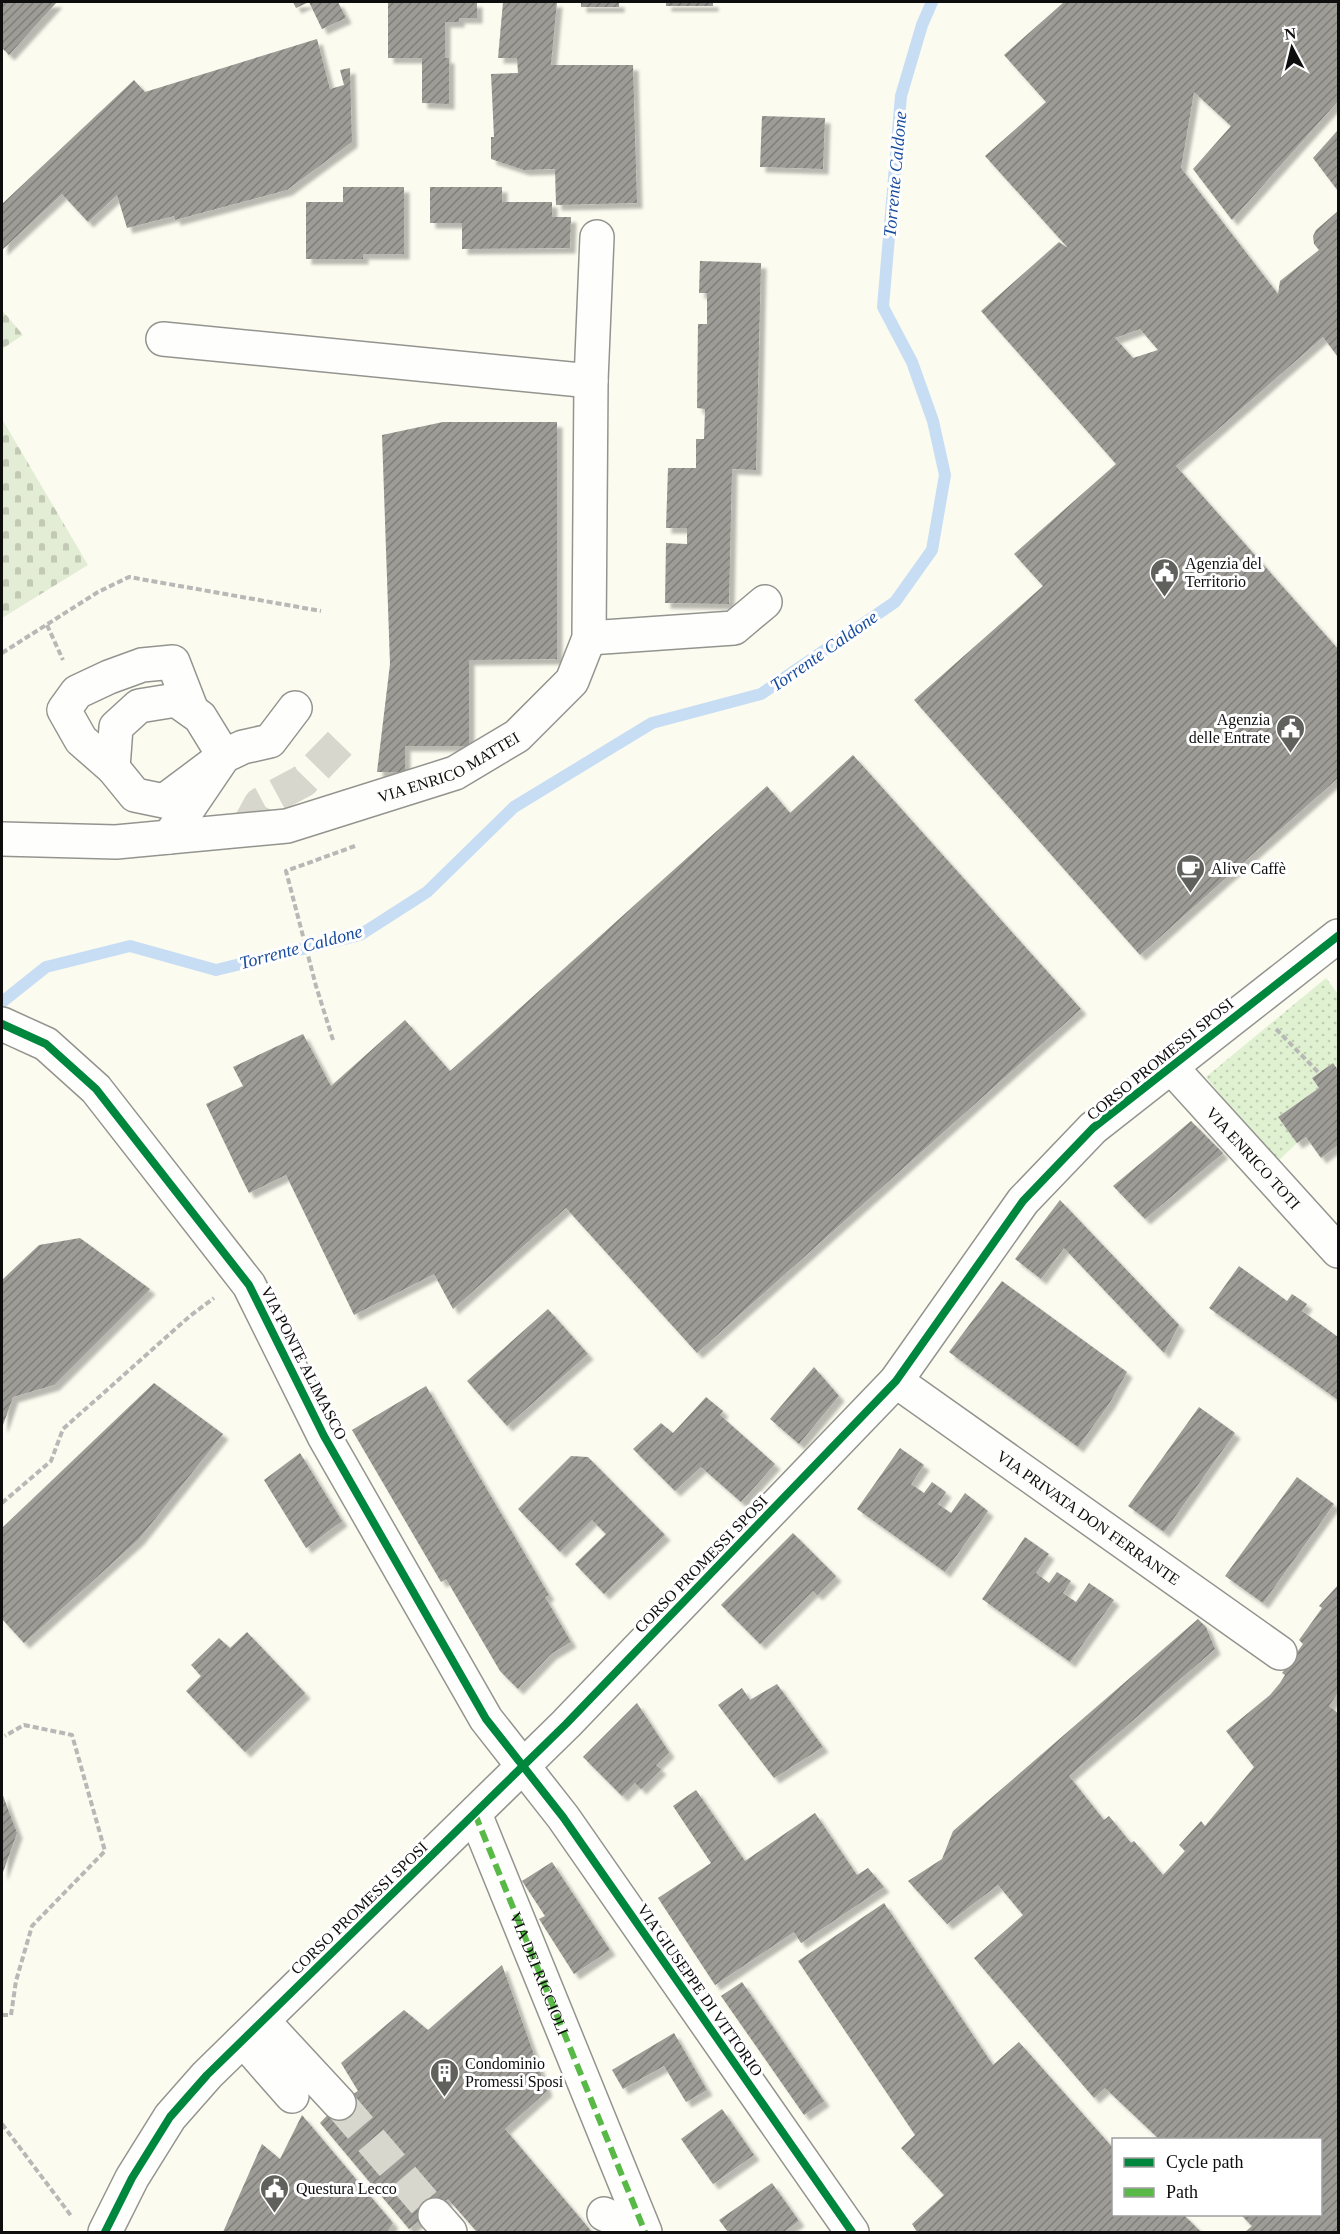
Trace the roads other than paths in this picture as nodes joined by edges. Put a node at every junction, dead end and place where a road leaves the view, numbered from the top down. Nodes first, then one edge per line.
1 (597, 237) dead end
2 (163, 339) dead end
3 (591, 381) junction
4 (765, 602) dead end
5 (589, 639) junction
6 (295, 708) dead end
7 (192, 711) junction
8 (224, 756) junction
9 (113, 768) junction
10 (169, 837) junction
11 (2, 839) edge
12 (1338, 936) edge
13 (2, 1024) edge
14 (1170, 1066) junction
15 (1338, 1251) edge
16 (896, 1381) junction
17 (1280, 1653) dead end
18 (521, 1766) junction
19 (475, 1814) junction
20 (253, 2030) junction
21 (292, 2096) dead end
22 (339, 2103) tunnel mouth
23 (90, 2228) edge
24 (645, 2232) edge
25 (852, 2232) edge

1 - 3 street, VIA ENRICO MATTEI
2 - 3 street
3 - 5 street, VIA ENRICO MATTEI
4 - 5 street
5 - 10 street, VIA ENRICO MATTEI
6 - 8 street
7 - 8 street
7 - 9 street
7 - 9 street
8 - 9 street
8 - 10 street
10 - 11 street, VIA ENRICO MATTEI
12 - 14 street, CORSO PROMESSI SPOSI
13 - 18 street, VIA PONTE ALIMASCO
14 - 15 street, VIA ENRICO TOTI
14 - 16 street, CORSO PROMESSI SPOSI
16 - 17 street, VIA PRIVATA DON FERRANTE
16 - 18 street, CORSO PROMESSI SPOSI
18 - 19 street, CORSO PROMESSI SPOSI
18 - 25 street, VIA GIUSEPPE DI VITTORIO
19 - 20 street, CORSO PROMESSI SPOSI
19 - 24 street, VIA DEI RICCIOLI
20 - 21 street
20 - 22 street
20 - 23 street, CORSO PROMESSI SPOSI

